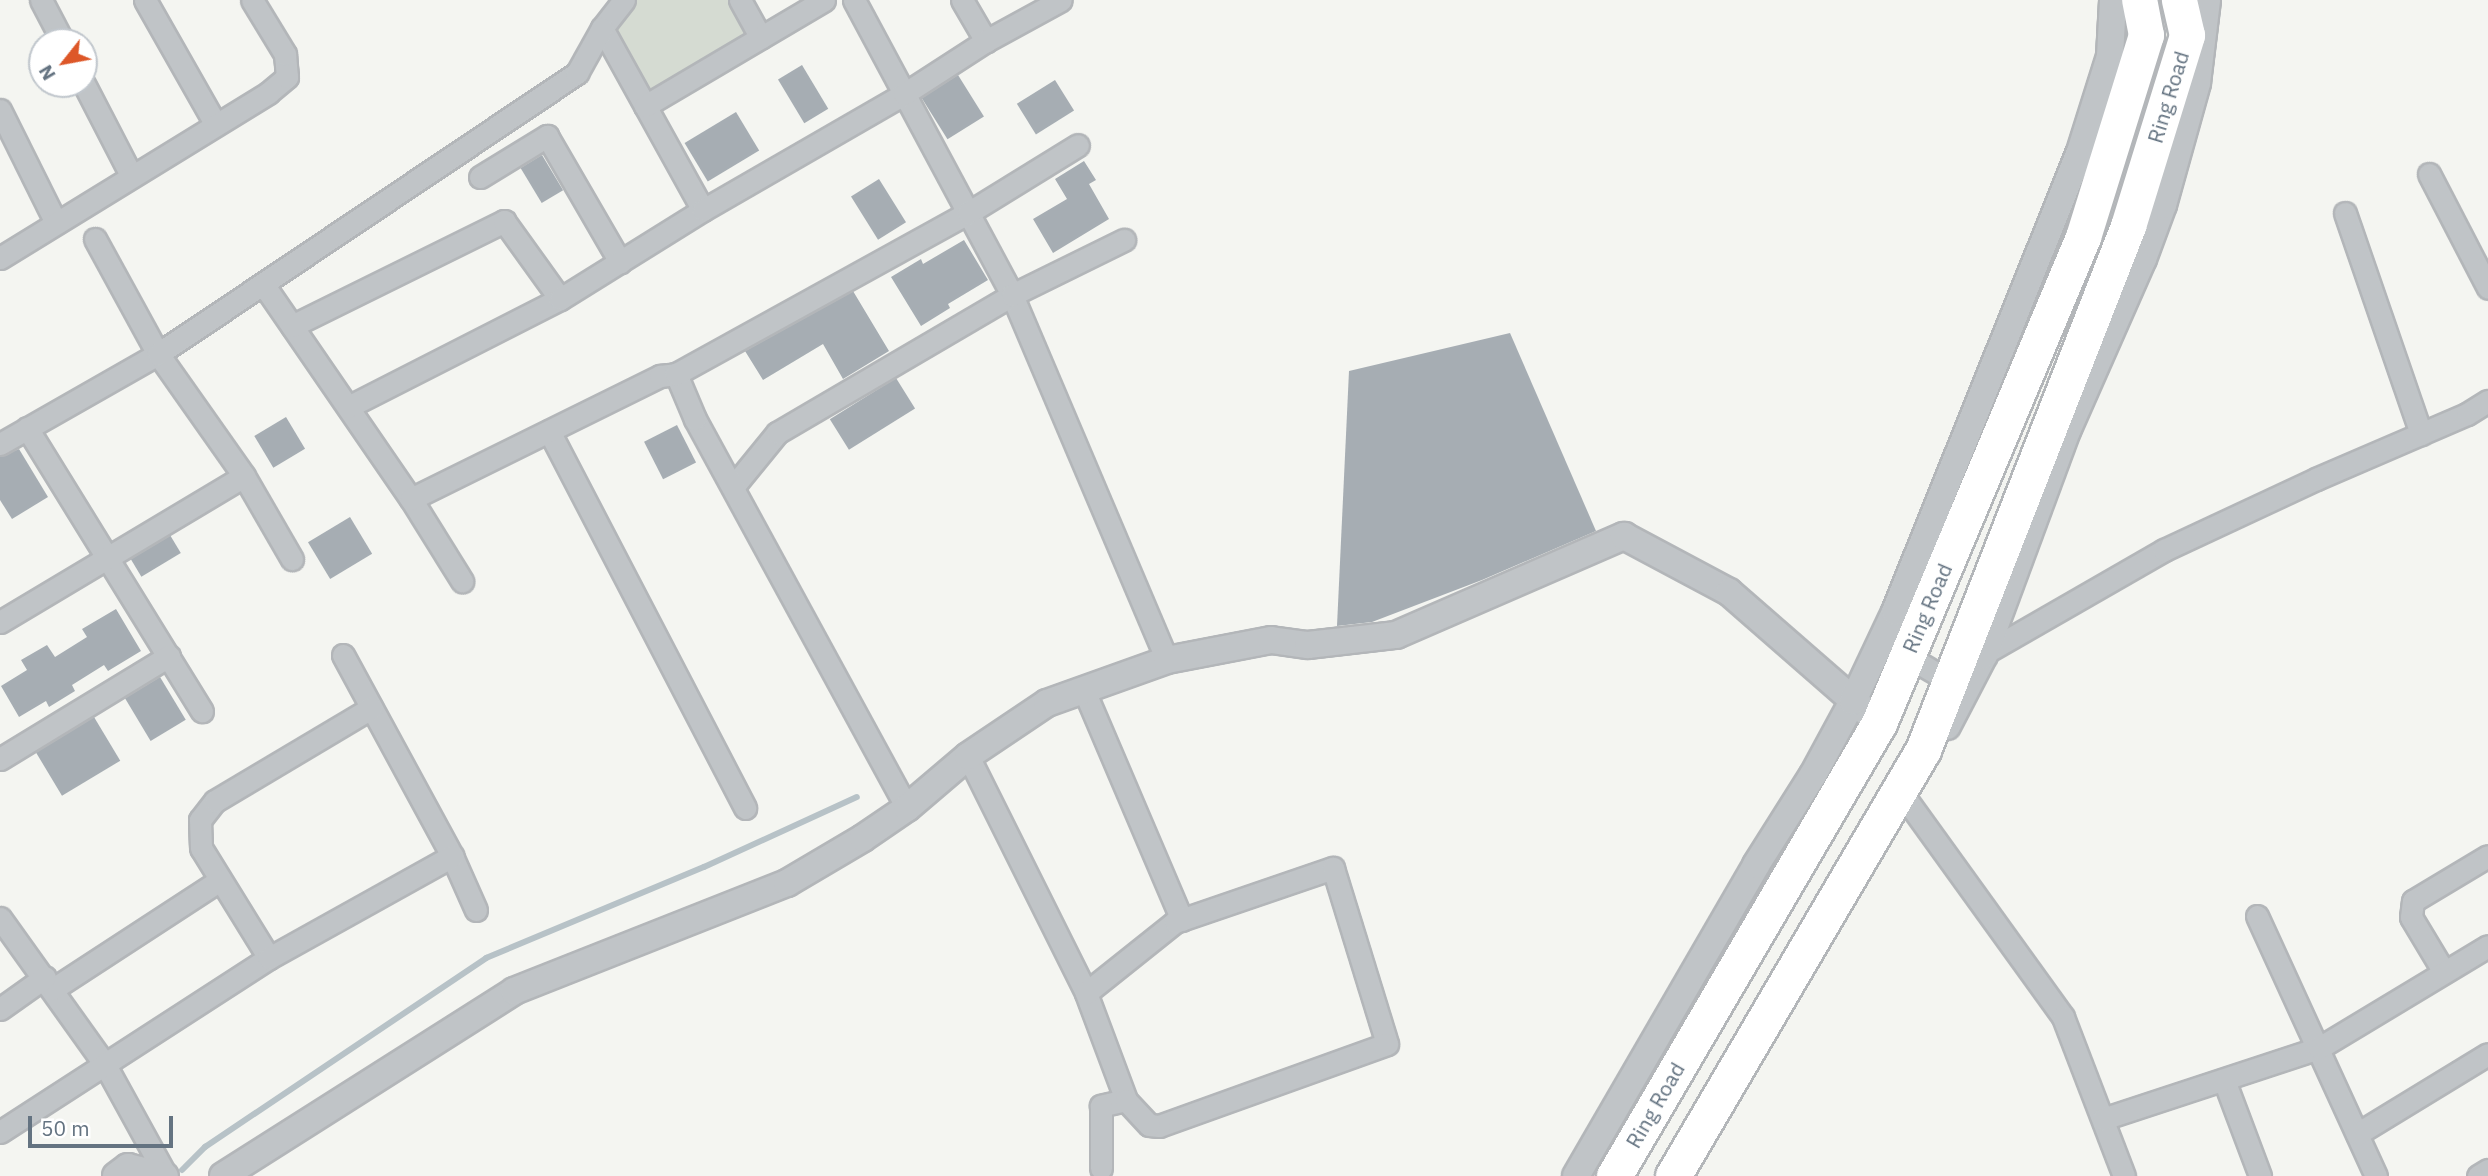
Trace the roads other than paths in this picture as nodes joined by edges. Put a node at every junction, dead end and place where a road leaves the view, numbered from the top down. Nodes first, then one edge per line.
1 (41, 0) edge
2 (145, 0) edge
3 (252, 0) edge
4 (624, 0) edge
5 (740, 0) edge
6 (824, 0) edge
7 (854, 0) edge
8 (962, 0) edge
9 (1060, 0) edge
10 (2113, 0) edge
11 (2139, 0) edge
12 (2179, 0) edge
13 (2207, 0) edge
14 (55, 28) edge
15 (602, 28) junction
16 (761, 38) junction
17 (986, 41) junction
18 (905, 94) junction
19 (92, 98) edge
20 (645, 106) junction
21 (0, 110) edge
22 (215, 123) junction
23 (1078, 145) dead end
24 (2428, 174) dead end
25 (131, 175) junction
26 (480, 177) dead end
27 (703, 210) junction
28 (968, 213) junction
29 (2345, 213) dead end
30 (56, 223) junction
31 (2139, 232) junction
32 (94, 239) dead end
33 (1124, 240) dead end
34 (0, 258) edge
35 (621, 262) junction
36 (263, 284) junction
37 (2488, 288) edge
38 (1012, 295) junction
39 (560, 299) junction
40 (292, 326) junction
41 (158, 354) junction
42 (676, 374) junction
43 (2488, 401) edge
44 (348, 407) junction
45 (27, 428) junction
46 (550, 431) junction
47 (2421, 434) junction
48 (0, 444) edge
49 (244, 476) junction
50 (733, 487) junction
51 (411, 499) junction
52 (110, 557) junction
53 (292, 559) dead end
54 (462, 580) dead end
55 (0, 622) edge
56 (343, 655) dead end
57 (169, 656) junction
58 (1907, 656) junction
59 (1167, 660) junction
60 (1965, 667) junction
61 (1083, 688) junction
62 (371, 708) junction
63 (202, 711) dead end
64 (1866, 712) junction
65 (968, 757) junction
66 (0, 759) edge
67 (1908, 802) junction
68 (746, 808) dead end
69 (907, 808) junction
70 (452, 856) junction
71 (2488, 856) edge
72 (220, 880) junction
73 (476, 910) dead end
74 (2257, 916) dead end
75 (0, 918) edge
76 (1182, 920) junction
77 (2488, 946) edge
78 (270, 958) junction
79 (2444, 972) junction
80 (49, 983) junction
81 (1086, 993) junction
82 (0, 1009) edge
83 (2319, 1048) junction
84 (2488, 1054) edge
85 (104, 1063) junction
86 (2224, 1080) junction
87 (1126, 1100) junction
88 (2103, 1119) junction
89 (0, 1132) edge
90 (2357, 1134) junction
91 (1101, 1168) dead end
92 (2488, 1170) edge
93 (116, 1176) edge
94 (166, 1176) edge
95 (223, 1176) edge
96 (1576, 1176) edge
97 (1614, 1176) edge
98 (1672, 1176) edge
99 (1693, 1176) edge
100 (2124, 1176) edge
101 (2260, 1176) edge
102 (2376, 1176) edge
103 (2478, 1176) edge

1 - 14 street
2 - 22 street
3 - 22 street
4 - 15 street
5 - 16 street
6 - 16 street
7 - 18 street
8 - 17 street
9 - 17 street
10 - 64 street
11 - 58 highway, Ring Road
12 - 31 highway, Ring Road
13 - 31 street
15 - 20 street
15 - 36 street
16 - 20 street
17 - 18 street
18 - 27 street
18 - 28 street
19 - 25 street
20 - 27 street
21 - 30 street
22 - 25 street
23 - 28 street
24 - 37 street
25 - 30 street
26 - 35 street
27 - 35 street
28 - 38 street
28 - 42 street
29 - 47 street
30 - 34 street
31 - 60 highway, Ring Road
32 - 41 street
33 - 38 street
35 - 39 street
36 - 40 street
36 - 41 street
38 - 50 street
38 - 59 street
39 - 40 street
39 - 44 street
40 - 44 street
41 - 45 street
41 - 49 street
42 - 46 street
42 - 50 street
43 - 47 street
44 - 51 street
45 - 48 street
45 - 52 street
46 - 51 street
46 - 68 street
47 - 60 street
49 - 52 street
49 - 53 street
50 - 69 street
51 - 54 street
52 - 55 street
52 - 57 street
56 - 62 street
57 - 63 street
57 - 66 street
58 - 60 street
58 - 64 highway, Ring Road
59 - 61 street
59 - 64 street
60 - 67 street
60 - 98 highway, Ring Road
61 - 65 street
61 - 76 street
62 - 70 street
62 - 72 street
64 - 96 street
64 - 97 highway, Ring Road
65 - 69 street
65 - 81 street
67 - 88 street
67 - 99 street
69 - 95 street
70 - 73 street
70 - 78 street
71 - 79 street
72 - 78 street
72 - 80 street
74 - 83 street
75 - 80 street
76 - 81 street
76 - 87 street
77 - 79 street
78 - 85 street
79 - 83 street
80 - 82 street
80 - 85 street
81 - 87 street
83 - 86 street
83 - 90 street
84 - 90 street
85 - 89 street
85 - 94 street
86 - 88 street
86 - 101 street
87 - 91 street
88 - 100 street
90 - 102 street
92 - 103 street
93 - 94 street

